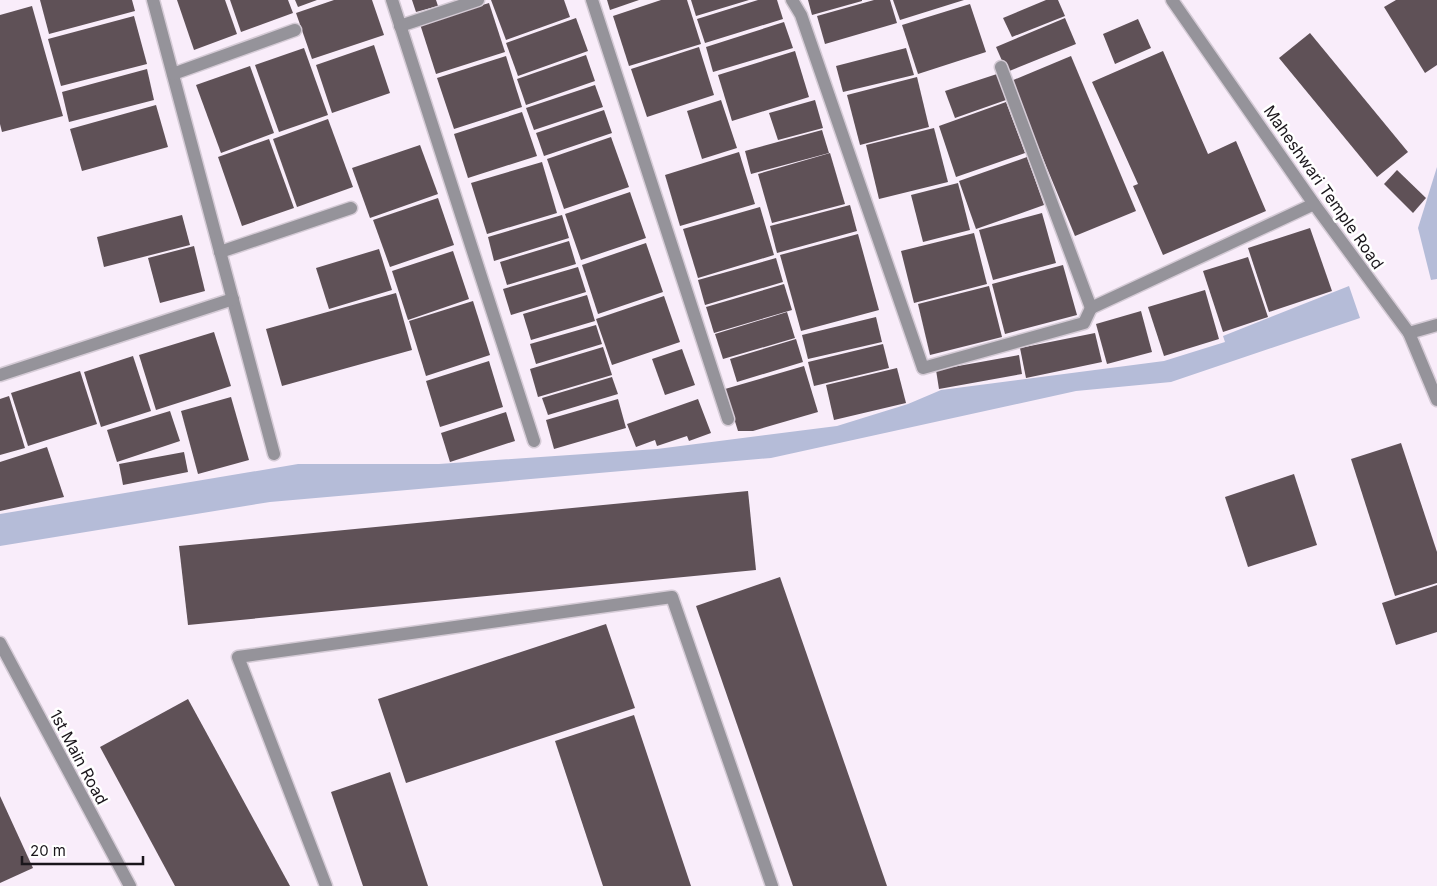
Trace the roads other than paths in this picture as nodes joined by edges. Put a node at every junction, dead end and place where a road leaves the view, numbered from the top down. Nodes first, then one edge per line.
1 (153, 0) edge
2 (392, 0) edge
3 (478, 0) edge
4 (592, 0) edge
5 (792, 0) edge
6 (1172, 0) edge
7 (400, 26) junction
8 (295, 30) dead end
9 (1001, 67) dead end
10 (173, 74) junction
11 (1314, 204) junction
12 (351, 208) dead end
13 (220, 252) junction
14 (233, 299) junction
15 (1091, 308) junction
16 (1437, 326) edge
17 (1409, 333) junction
18 (0, 375) edge
19 (1437, 400) edge
20 (728, 419) dead end
21 (534, 441) dead end
22 (274, 454) dead end
23 (0, 643) edge
24 (130, 886) edge
25 (326, 886) edge
26 (772, 886) edge

1 - 10 street
2 - 7 street
3 - 7 street
4 - 20 street
5 - 15 street
6 - 11 street, Maheshwari Temple Road
7 - 21 street
8 - 10 street
9 - 15 street
10 - 13 street
11 - 15 street
11 - 17 street, Maheshwari Temple Road
12 - 13 street
13 - 14 street
14 - 18 street
14 - 22 street
16 - 17 street
17 - 19 street, Maheshwari Temple Road
23 - 24 street, 1st Main Road
25 - 26 street

